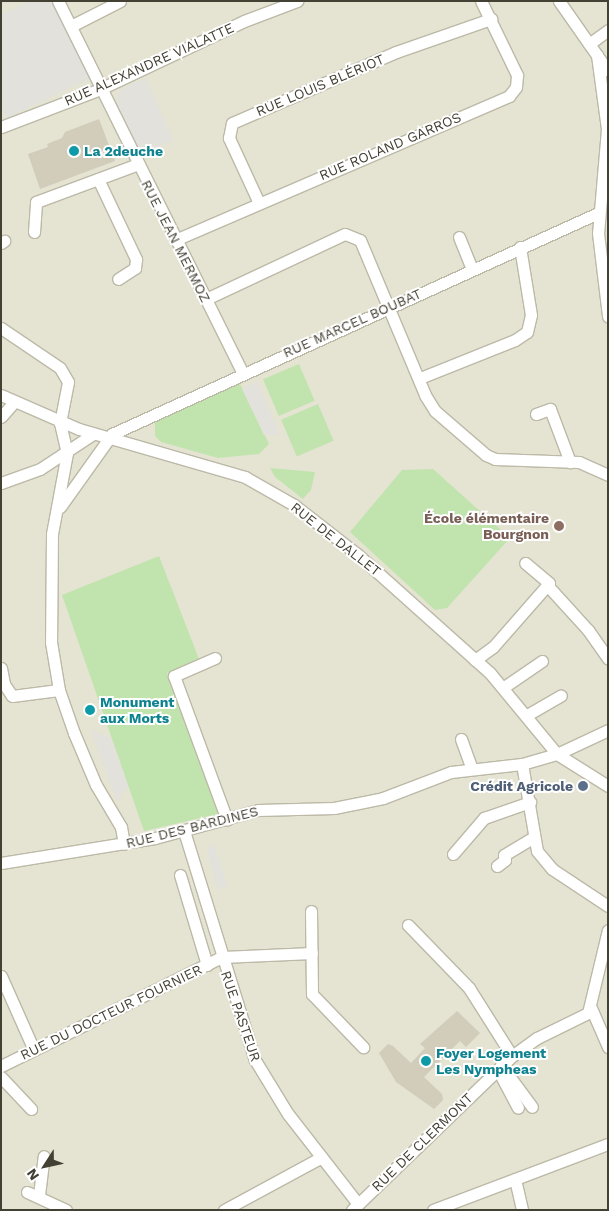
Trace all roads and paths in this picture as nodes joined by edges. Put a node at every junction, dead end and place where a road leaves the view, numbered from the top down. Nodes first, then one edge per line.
1 (58, 1) edge
2 (120, 1) edge
3 (297, 1) edge
4 (481, 1) edge
5 (559, 1) edge
6 (491, 19) junction
7 (71, 26) junction
8 (608, 30) edge
9 (589, 44) junction
10 (597, 56) junction
11 (608, 71) edge
12 (102, 88) junction
13 (606, 94) edge
14 (1, 127) edge
15 (607, 128) edge
16 (138, 164) junction
17 (98, 179) junction
18 (258, 203) junction
19 (601, 211) edge
20 (34, 232) dead end
21 (459, 237) dead end
22 (175, 240) junction
23 (520, 247) junction
24 (472, 269) junction
25 (118, 279) dead end
26 (206, 299) junction
27 (390, 305) junction
28 (608, 316) edge
29 (1, 328) edge
30 (242, 372) junction
31 (420, 378) junction
32 (1, 394) edge
33 (14, 402) junction
34 (2, 414) edge
35 (536, 414) dead end
36 (60, 423) junction
37 (93, 434) junction
38 (110, 438) junction
39 (63, 461) junction
40 (570, 462) junction
41 (86, 469) junction
42 (608, 476) edge
43 (1, 483) edge
44 (60, 507) junction
45 (525, 563) dead end
46 (547, 585) junction
47 (215, 658) dead end
48 (608, 659) edge
49 (475, 660) junction
50 (542, 661) dead end
51 (1, 668) edge
52 (504, 687) junction
53 (59, 690) junction
54 (561, 695) dead end
55 (527, 715) junction
56 (608, 730) edge
57 (461, 740) dead end
58 (557, 754) junction
59 (522, 764) junction
60 (472, 770) junction
61 (608, 786) edge
62 (530, 802) junction
63 (227, 820) junction
64 (184, 831) junction
65 (532, 838) junction
66 (124, 844) junction
67 (453, 854) dead end
68 (1, 863) edge
69 (497, 866) dead end
70 (180, 876) dead end
71 (608, 906) edge
72 (311, 911) dead end
73 (408, 925) dead end
74 (608, 934) edge
75 (312, 953) junction
76 (222, 957) junction
77 (207, 965) junction
78 (1, 976) edge
79 (591, 1008) junction
80 (362, 1046) dead end
81 (608, 1047) edge
82 (34, 1050) junction
83 (512, 1056) junction
84 (1, 1066) edge
85 (499, 1067) junction
86 (1, 1077) edge
87 (532, 1107) dead end
88 (518, 1108) dead end
89 (31, 1109) dead end
90 (608, 1144) edge
91 (44, 1156) dead end
92 (322, 1157) junction
93 (515, 1179) junction
94 (27, 1192) dead end
95 (39, 1195) junction
96 (355, 1207) edge
97 (66, 1210) edge
98 (224, 1210) edge
99 (433, 1210) edge
100 (522, 1210) edge

1 - 7 street, RUE JEAN MERMOZ
2 - 7 street
3 - 12 street, RUE ALEXANDRE VIALATTE
4 - 6 street, RUE ROLAND GARROS
5 - 9 street
6 - 18 street, RUE ROLAND GARROS
6 - 18 street, RUE LOUIS BLÉRIOT
7 - 12 street, RUE JEAN MERMOZ
8 - 9 street
9 - 10 street
10 - 11 street
10 - 13 street
12 - 14 street, RUE ALEXANDRE VIALATTE
12 - 16 street, RUE JEAN MERMOZ
13 - 15 street
15 - 19 street
16 - 17 street
16 - 22 street, RUE JEAN MERMOZ
17 - 20 street
17 - 25 street
18 - 22 street, RUE ROLAND GARROS
19 - 23 street, RUE MARCEL BOUBAT
19 - 28 street
21 - 24 street
22 - 26 street, RUE JEAN MERMOZ
23 - 24 street, RUE MARCEL BOUBAT
23 - 31 street
24 - 27 street, RUE MARCEL BOUBAT
26 - 27 street
26 - 30 street, RUE JEAN MERMOZ
27 - 30 street, RUE MARCEL BOUBAT
27 - 31 street
29 - 36 street
30 - 38 street, RUE MARCEL BOUBAT
31 - 40 street
32 - 33 street, RUE DE DALLET
33 - 34 street
33 - 36 street, RUE DE DALLET
35 - 40 street
36 - 37 street, RUE DE DALLET
36 - 39 street
37 - 38 street, RUE DE DALLET
37 - 39 street
38 - 41 street, RUE MARCEL BOUBAT
38 - 49 street, RUE DE DALLET
39 - 41 street
39 - 43 street
39 - 44 street
40 - 42 street
41 - 44 street, RUE MARCEL BOUBAT
44 - 53 street
45 - 46 street
46 - 48 street
46 - 49 street
47 - 63 street
49 - 52 street, RUE DE DALLET
50 - 52 street
51 - 53 street
52 - 55 street, RUE DE DALLET
53 - 66 street
54 - 55 street
55 - 58 street, RUE DE DALLET
56 - 58 street, RUE DES BARDINES
57 - 60 street
58 - 59 street, RUE DES BARDINES
58 - 61 street
59 - 60 street, RUE DES BARDINES
59 - 62 street
60 - 63 street, RUE DES BARDINES
62 - 65 street
62 - 67 street
63 - 64 street, RUE DES BARDINES
64 - 66 street, RUE DES BARDINES
64 - 76 street, RUE PASTEUR
65 - 69 street
65 - 71 street
66 - 68 street, RUE DES BARDINES
70 - 77 street
72 - 75 street
73 - 83 street
74 - 79 street
75 - 76 street
75 - 80 street
76 - 77 street, RUE DU DOCTEUR FOURNIER
76 - 92 street, RUE PASTEUR
77 - 82 street, RUE DU DOCTEUR FOURNIER
78 - 82 street
79 - 81 street
79 - 83 street, RUE DE CLERMONT
82 - 84 street, RUE DU DOCTEUR FOURNIER
83 - 85 street, RUE DE CLERMONT
85 - 87 street
85 - 88 street
85 - 96 street, RUE DE CLERMONT
86 - 89 street
90 - 93 street
91 - 95 street
92 - 96 street, RUE PASTEUR
92 - 98 street
93 - 99 street
93 - 100 street
94 - 95 street
95 - 97 street

